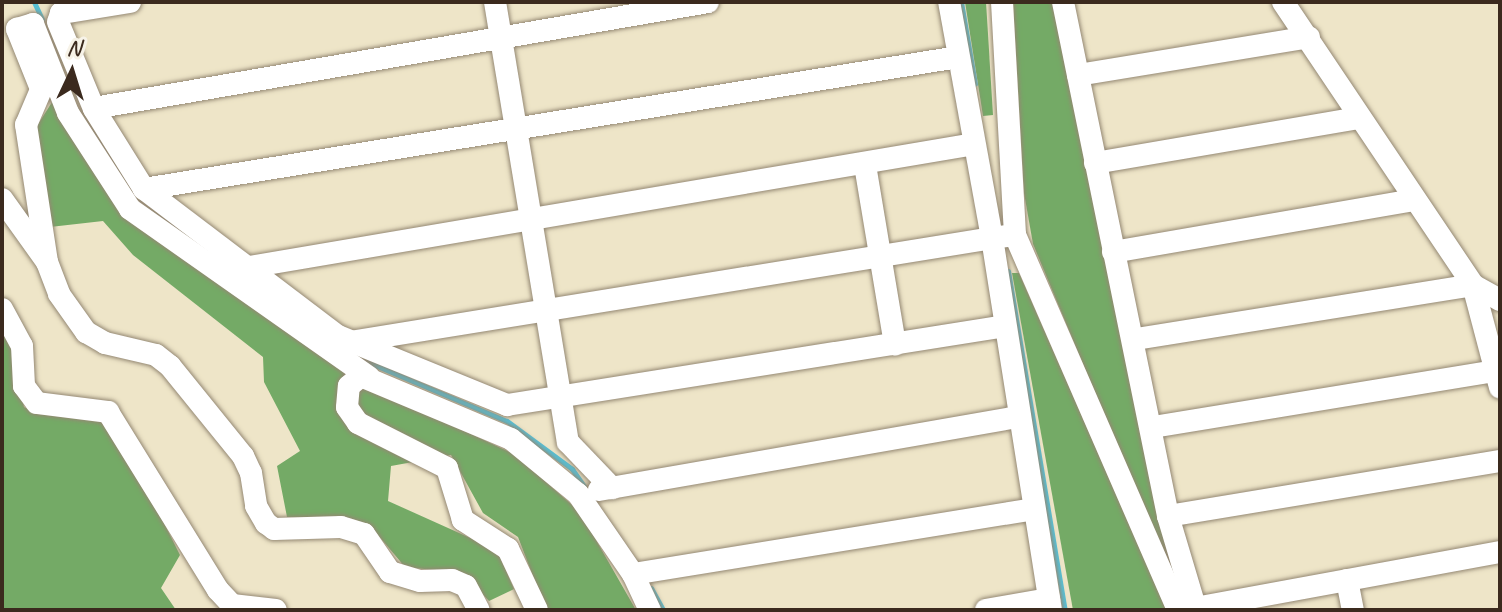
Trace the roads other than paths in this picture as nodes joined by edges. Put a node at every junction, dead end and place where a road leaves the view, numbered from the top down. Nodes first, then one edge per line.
1 (130, 2) edge
2 (495, 2) edge
3 (708, 2) edge
4 (949, 2) edge
5 (1002, 2) edge
6 (1063, 2) edge
7 (1283, 2) edge
8 (61, 13) junction
9 (33, 24) junction
10 (500, 36) junction
11 (1309, 37) junction
12 (958, 57) junction
13 (1078, 75) junction
14 (94, 108) junction
15 (1359, 118) junction
16 (514, 130) junction
17 (974, 144) junction
18 (1095, 163) junction
19 (865, 165) junction
20 (144, 189) junction
21 (2, 199) edge
22 (1415, 200) junction
23 (528, 219) junction
24 (1015, 235) junction
25 (992, 238) junction
26 (1113, 252) junction
27 (879, 255) junction
28 (47, 262) junction
29 (249, 267) junction
30 (1491, 292) edge
31 (544, 308) junction
32 (2, 309) edge
33 (1005, 326) junction
34 (1136, 339) junction
35 (356, 341) junction
36 (895, 345) junction
37 (369, 377) junction
38 (1498, 379) edge
39 (560, 399) junction
40 (1019, 417) junction
41 (1153, 427) junction
42 (1500, 461) edge
43 (612, 488) junction
44 (578, 494) junction
45 (1034, 509) junction
46 (1168, 516) junction
47 (1500, 552) edge
48 (633, 574) junction
49 (1347, 580) junction
50 (1050, 605) edge
51 (1190, 609) edge
52 (276, 610) edge
53 (479, 610) edge
54 (537, 610) edge
55 (650, 610) edge
56 (986, 610) edge
57 (1353, 610) edge

1 - 8 street
2 - 10 street
3 - 10 street
4 - 12 street
5 - 24 street
6 - 13 street
7 - 11 street
8 - 9 street
8 - 14 street
9 - 28 street
9 - 37 street
10 - 14 street
10 - 16 street
11 - 13 street
11 - 15 street
12 - 16 street
12 - 17 street
13 - 18 street
14 - 20 street
15 - 18 street
15 - 22 street
16 - 20 street
16 - 23 street
17 - 19 street
17 - 25 street
18 - 26 street
19 - 23 street
19 - 27 street
20 - 29 street
21 - 28 street
22 - 26 street
22 - 30 street
23 - 29 street
23 - 31 street
24 - 25 street
24 - 51 street
25 - 27 street
25 - 33 street
26 - 34 street
27 - 31 street
27 - 36 street
28 - 53 street
29 - 35 street
30 - 34 street
30 - 38 street
31 - 35 street
31 - 39 street
32 - 52 street
33 - 36 street
33 - 40 street
34 - 41 street
35 - 39 street
36 - 39 street
37 - 44 street
37 - 54 street
38 - 41 street
39 - 43 street
40 - 43 street
40 - 45 street
41 - 46 street
42 - 46 street
43 - 44 street
44 - 48 street
45 - 48 street
45 - 50 street
46 - 51 street
47 - 49 street
48 - 55 street
49 - 51 street
49 - 57 street
50 - 56 street

